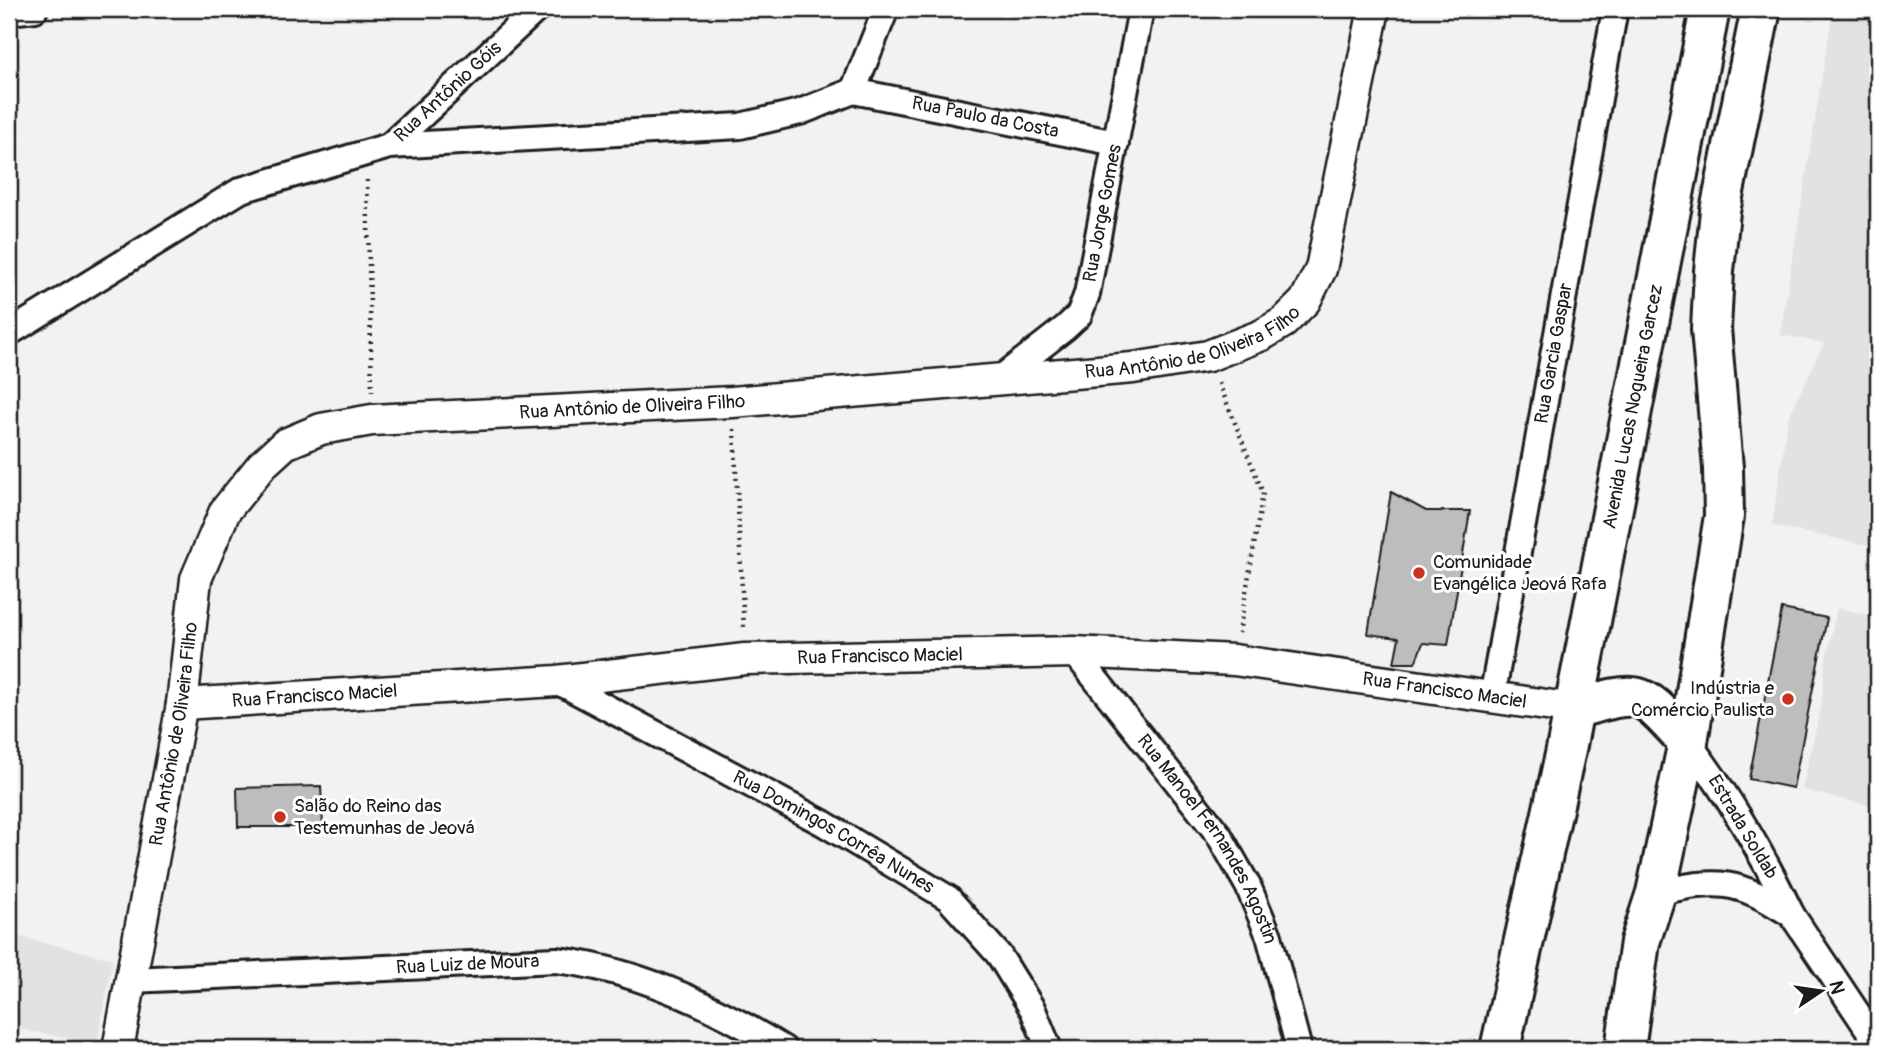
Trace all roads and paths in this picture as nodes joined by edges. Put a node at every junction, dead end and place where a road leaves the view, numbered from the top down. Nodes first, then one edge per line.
1 (35, 9) edge
2 (537, 9) edge
3 (886, 9) edge
4 (1142, 9) edge
5 (1374, 9) edge
6 (1615, 9) edge
7 (1710, 9) edge
8 (1761, 9) edge
9 (9, 12) edge
10 (853, 91) junction
11 (1116, 143) junction
12 (378, 148) junction
13 (9, 333) edge
14 (1208, 356) junction
15 (997, 381) junction
16 (732, 402) junction
17 (372, 421) junction
18 (1074, 652) junction
19 (745, 659) junction
20 (1234, 660) junction
21 (557, 681) junction
22 (1492, 698) junction
23 (182, 704) junction
24 (1574, 709) junction
25 (1688, 742) junction
26 (1656, 893) junction
27 (1792, 915) junction
28 (132, 980) junction
29 (1878, 1044) edge
30 (118, 1049) edge
31 (784, 1049) edge
32 (1049, 1049) edge
33 (1299, 1049) edge
34 (1500, 1049) edge
35 (1625, 1049) edge

1 - 9 street
2 - 12 street, Rua Antônio Góis
3 - 10 street
4 - 11 street, Rua Jorge Gomes
5 - 14 street, Rua Antônio de Oliveira Filho
6 - 22 street, Rua Garcia Gaspar
7 - 24 main road, Avenida Lucas Nogueira Garcez
8 - 25 main road
10 - 11 street, Rua Paulo da Costa
10 - 12 street
11 - 15 street, Rua Jorge Gomes
12 - 13 street
12 - 17 path
14 - 15 street, Rua Antônio de Oliveira Filho
14 - 20 path
15 - 16 street, Rua Antônio de Oliveira Filho
16 - 17 street, Rua Antônio de Oliveira Filho
16 - 19 path
17 - 23 street, Rua Antônio de Oliveira Filho
18 - 19 street, Rua Francisco Maciel
18 - 20 street, Rua Francisco Maciel
18 - 33 street, Rua Manoel Fernandes Agostin
19 - 21 street, Rua Francisco Maciel
20 - 22 street, Rua Francisco Maciel
21 - 23 street, Rua Francisco Maciel
21 - 32 street, Rua Domingos Corrêa Nunes
22 - 24 street, Rua Francisco Maciel
23 - 28 street, Rua Antônio de Oliveira Filho
24 - 25 main road
24 - 34 main road, Avenida Lucas Nogueira Garcez
25 - 26 main road
25 - 27 street, Estrada Soldab
26 - 27 street, Estrada Soldab
26 - 35 main road
27 - 29 street, Estrada Soldab
28 - 30 street, Rua Antônio de Oliveira Filho
28 - 31 street, Rua Luiz de Moura

